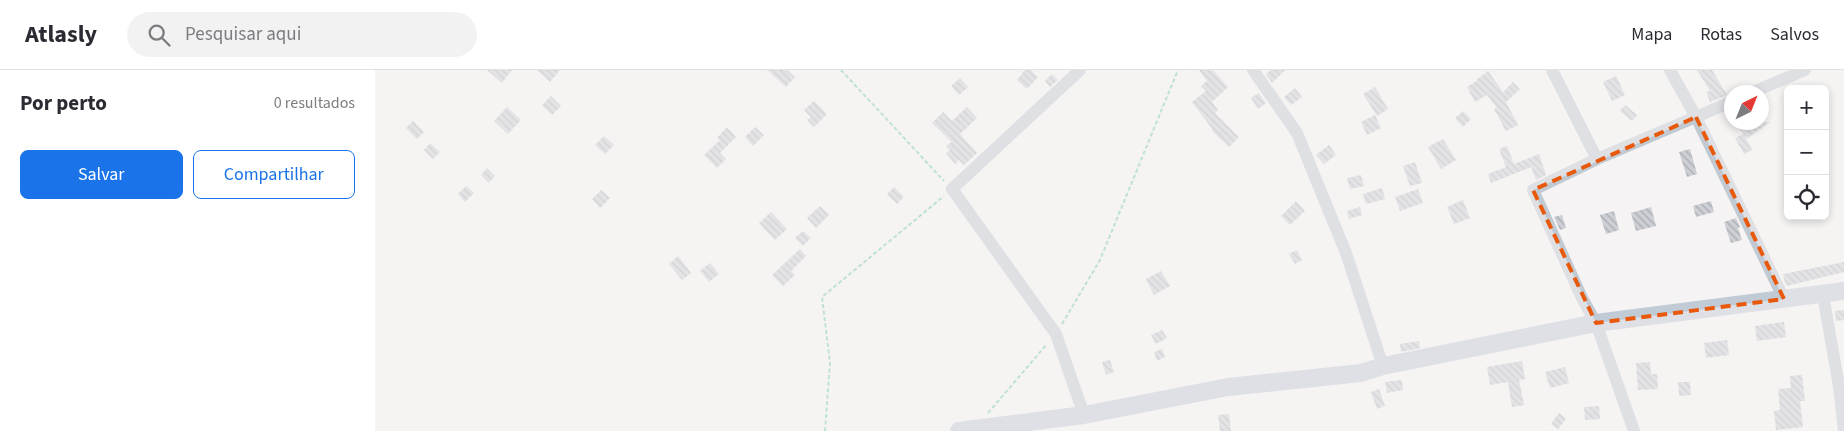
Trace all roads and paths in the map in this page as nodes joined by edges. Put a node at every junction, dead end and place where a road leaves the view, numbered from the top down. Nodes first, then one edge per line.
1 (841, 70) edge
2 (1079, 70) edge
3 (1178, 70) edge
4 (1253, 70) edge
5 (1552, 70) edge
6 (1670, 70) edge
7 (1805, 70) edge
8 (1769, 85) edge
9 (1724, 105) edge
10 (1696, 117) junction
11 (1597, 159) junction
12 (952, 189) junction
13 (1844, 292) edge
14 (1823, 294) junction
15 (1784, 299) junction
16 (1596, 323) junction
17 (1056, 334) junction
18 (1383, 366) junction
19 (1084, 415) junction
20 (967, 430) edge
21 (825, 431) edge
22 (1634, 431) edge
23 (1844, 431) edge

1 - 12 path
2 - 12 street
3 - 17 path
4 - 18 street
5 - 11 street
6 - 10 street
7 - 8 street
9 - 10 street
10 - 11 street
10 - 15 street
11 - 16 street
12 - 17 street
12 - 21 path
13 - 14 street
14 - 15 street
14 - 23 street
15 - 16 street
16 - 18 street
16 - 22 street
17 - 19 street
17 - 20 path
18 - 19 street
19 - 20 street

